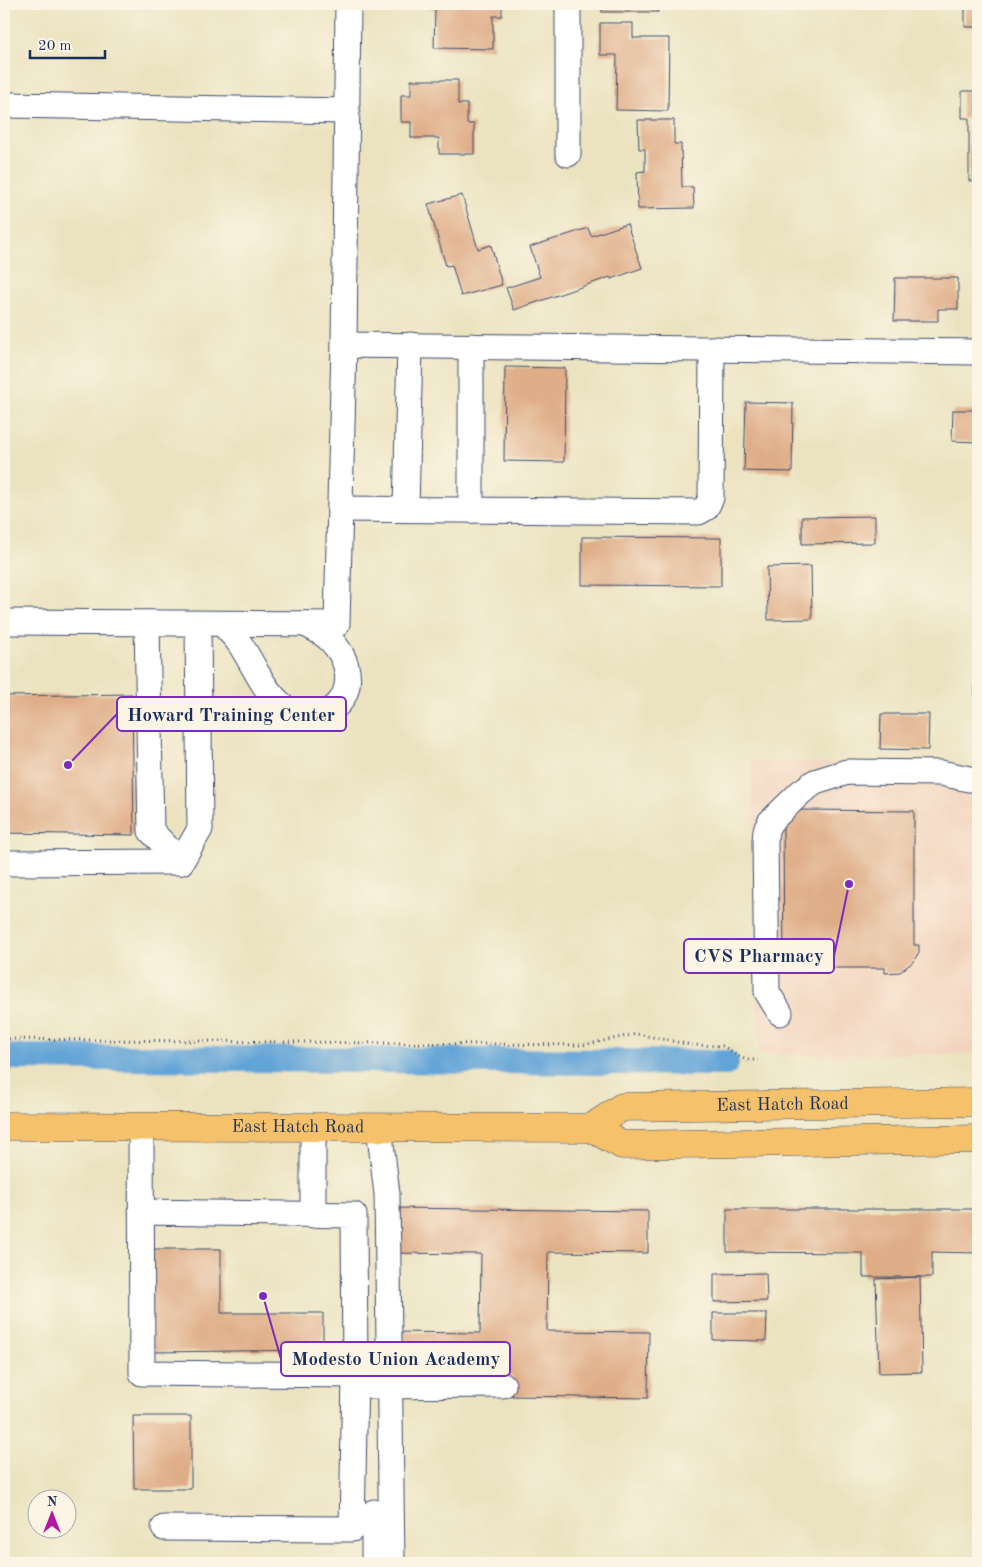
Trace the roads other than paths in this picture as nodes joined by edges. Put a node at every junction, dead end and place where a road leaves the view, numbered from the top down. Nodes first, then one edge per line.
1 (348, 4) edge
2 (568, 4) edge
3 (8, 105) dead end
4 (346, 111) junction
5 (568, 154) dead end
6 (344, 345) junction
7 (410, 345) junction
8 (471, 346) junction
9 (712, 349) junction
10 (978, 352) edge
11 (340, 509) junction
12 (406, 509) junction
13 (471, 510) junction
14 (4, 622) edge
15 (147, 623) junction
16 (198, 624) junction
17 (223, 624) junction
18 (305, 624) junction
19 (969, 779) dead end
20 (181, 862) junction
21 (4, 864) edge
22 (780, 1013) dead end
23 (978, 1102) edge
24 (4, 1126) edge
25 (141, 1127) junction
26 (312, 1127) junction
27 (378, 1128) junction
28 (592, 1128) junction
29 (978, 1139) edge
30 (142, 1212) junction
31 (313, 1215) junction
32 (372, 1382) junction
33 (503, 1386) dead end
34 (164, 1528) dead end
35 (374, 1563) edge
36 (392, 1563) edge

1 - 4 street
2 - 5 street
3 - 4 street
4 - 6 street
6 - 7 street
6 - 11 street
7 - 8 street
7 - 12 street
8 - 9 street
8 - 13 street
9 - 10 street
9 - 13 street
11 - 12 street
11 - 18 street
12 - 13 street
14 - 15 street
15 - 16 street
15 - 20 street
16 - 17 street
16 - 20 street
17 - 18 street
17 - 18 street
19 - 22 street
20 - 21 street
23 - 28 main road, East Hatch Road
24 - 25 main road, East Hatch Road
25 - 26 main road, East Hatch Road
25 - 30 street
26 - 27 main road, East Hatch Road
26 - 31 street
27 - 28 main road, East Hatch Road
27 - 32 street
28 - 29 main road, East Hatch Road
30 - 31 street
30 - 32 street
31 - 32 street
32 - 33 street
32 - 34 street
32 - 35 street
32 - 36 street

